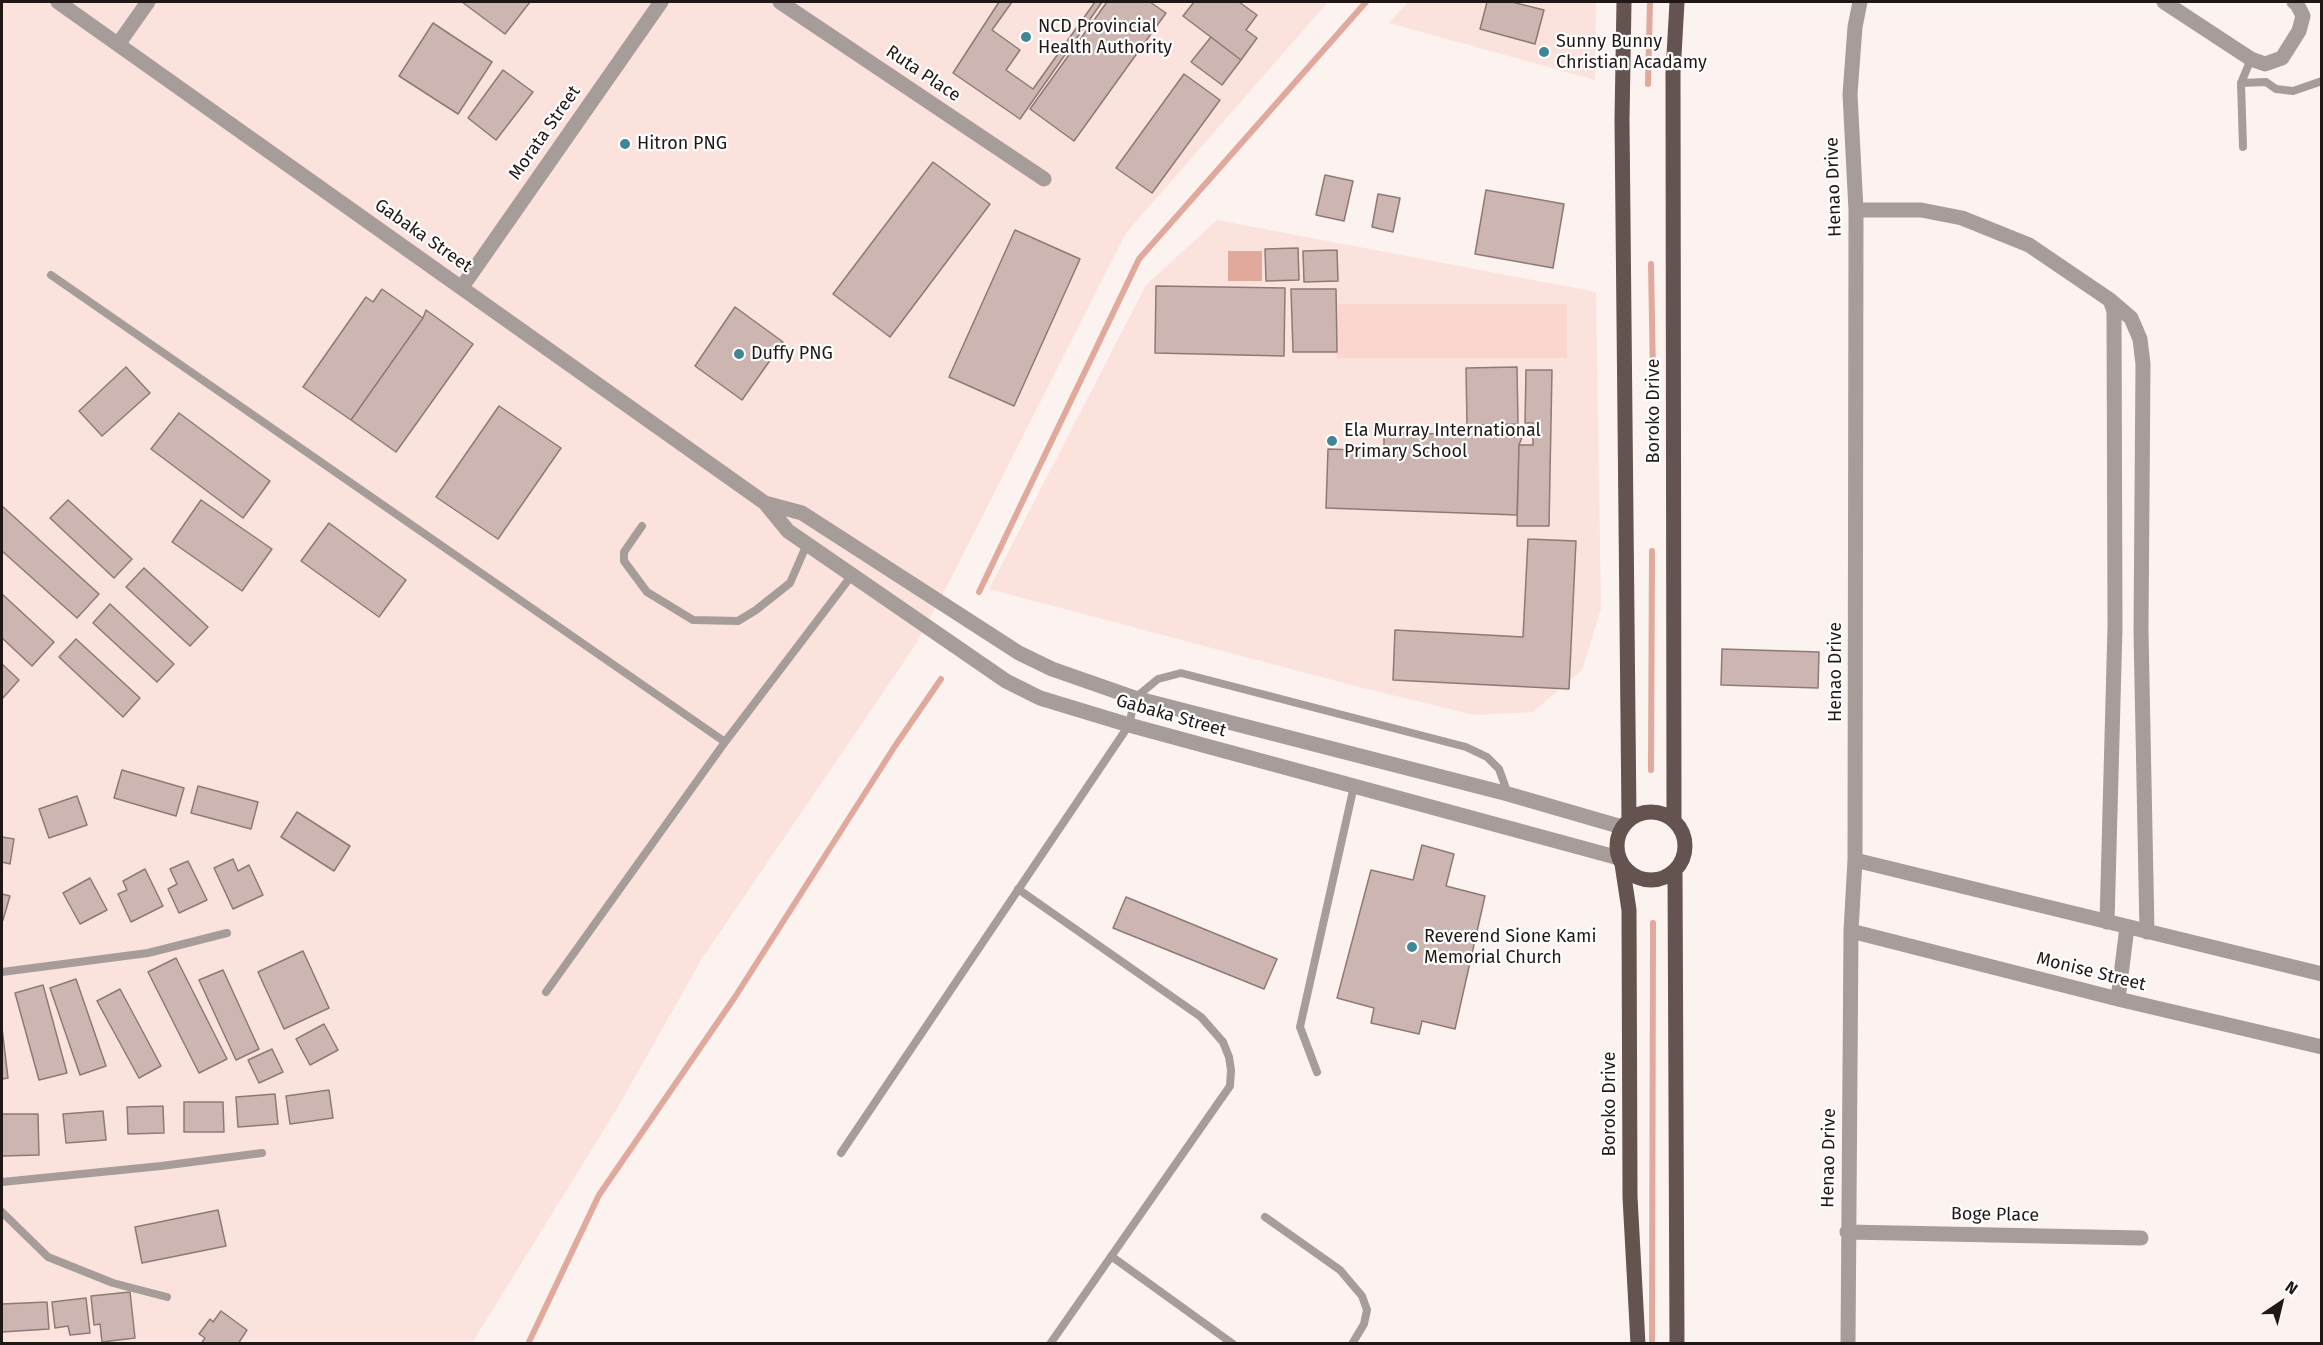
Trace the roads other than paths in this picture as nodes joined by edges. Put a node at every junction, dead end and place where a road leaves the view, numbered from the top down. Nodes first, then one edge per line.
1 (58, 2) edge
2 (148, 2) edge
3 (661, 2) edge
4 (780, 2) edge
5 (1623, 2) edge
6 (1677, 2) edge
7 (1860, 2) edge
8 (2164, 2) edge
9 (2294, 2) edge
10 (119, 44) junction
11 (2251, 59) junction
12 (2322, 81) edge
13 (2241, 83) junction
14 (2243, 147) dead end
15 (1044, 179) dead end
16 (1856, 210) junction
17 (51, 275) dead end
18 (462, 287) junction
19 (2112, 306) junction
20 (765, 503) junction
21 (642, 526) dead end
22 (807, 544) junction
23 (852, 575) junction
24 (1136, 698) junction
25 (1129, 725) junction
26 (725, 742) junction
27 (1354, 786) junction
28 (1508, 794) junction
29 (1674, 820) junction
30 (1626, 823) junction
31 (1855, 860) junction
32 (1621, 861) junction
33 (1675, 870) junction
34 (1018, 889) junction
35 (2108, 922) junction
36 (2127, 927) junction
37 (1851, 931) junction
38 (2147, 932) junction
39 (227, 933) dead end
40 (2, 972) edge
41 (2322, 974) edge
42 (546, 993) dead end
43 (2118, 999) junction
44 (2322, 1047) edge
45 (1317, 1072) dead end
46 (262, 1153) dead end
47 (841, 1153) dead end
48 (2, 1182) edge
49 (2, 1212) edge
50 (1265, 1217) dead end
51 (1847, 1232) junction
52 (2141, 1238) dead end
53 (1111, 1256) junction
54 (167, 1297) dead end
55 (1050, 1344) edge
56 (1233, 1344) edge
57 (1352, 1344) edge
58 (1638, 1344) edge
59 (1677, 1344) edge
60 (1848, 1344) edge

1 - 10 street, Gabaka Street
2 - 10 street
3 - 18 street, Morata Street
4 - 15 street, Ruta Place
5 - 30 main road, Boroko Drive
6 - 29 main road, Boroko Drive
7 - 16 street, Henao Drive
8 - 11 street
9 - 11 street
10 - 18 street, Gabaka Street
11 - 13 lane
12 - 13 lane
13 - 14 lane
16 - 19 street
16 - 31 street, Henao Drive
17 - 26 lane
18 - 20 street, Gabaka Street
19 - 35 street
19 - 38 street
20 - 22 street, Gabaka Street
20 - 24 street, Gabaka Street
21 - 22 lane
22 - 23 street, Gabaka Street
23 - 25 street, Gabaka Street
23 - 26 lane
24 - 25 lane
24 - 28 street, Gabaka Street
24 - 28 lane
25 - 27 street, Gabaka Street
25 - 34 lane
26 - 42 lane
27 - 32 street, Gabaka Street
27 - 45 lane
28 - 30 street, Gabaka Street
29 - 30 main road
29 - 33 main road
30 - 32 main road
31 - 35 street
31 - 37 street, Henao Drive
32 - 33 main road
32 - 58 main road, Boroko Drive
33 - 59 main road
34 - 47 lane
34 - 53 lane
35 - 36 street
36 - 38 street
36 - 43 street
37 - 43 street, Monise Street
37 - 51 street, Henao Drive
38 - 41 street
39 - 40 lane
43 - 44 street, Monise Street
46 - 48 lane
49 - 54 lane
50 - 57 lane
51 - 52 street, Boge Place
51 - 60 street, Henao Drive
53 - 55 lane
53 - 56 lane

